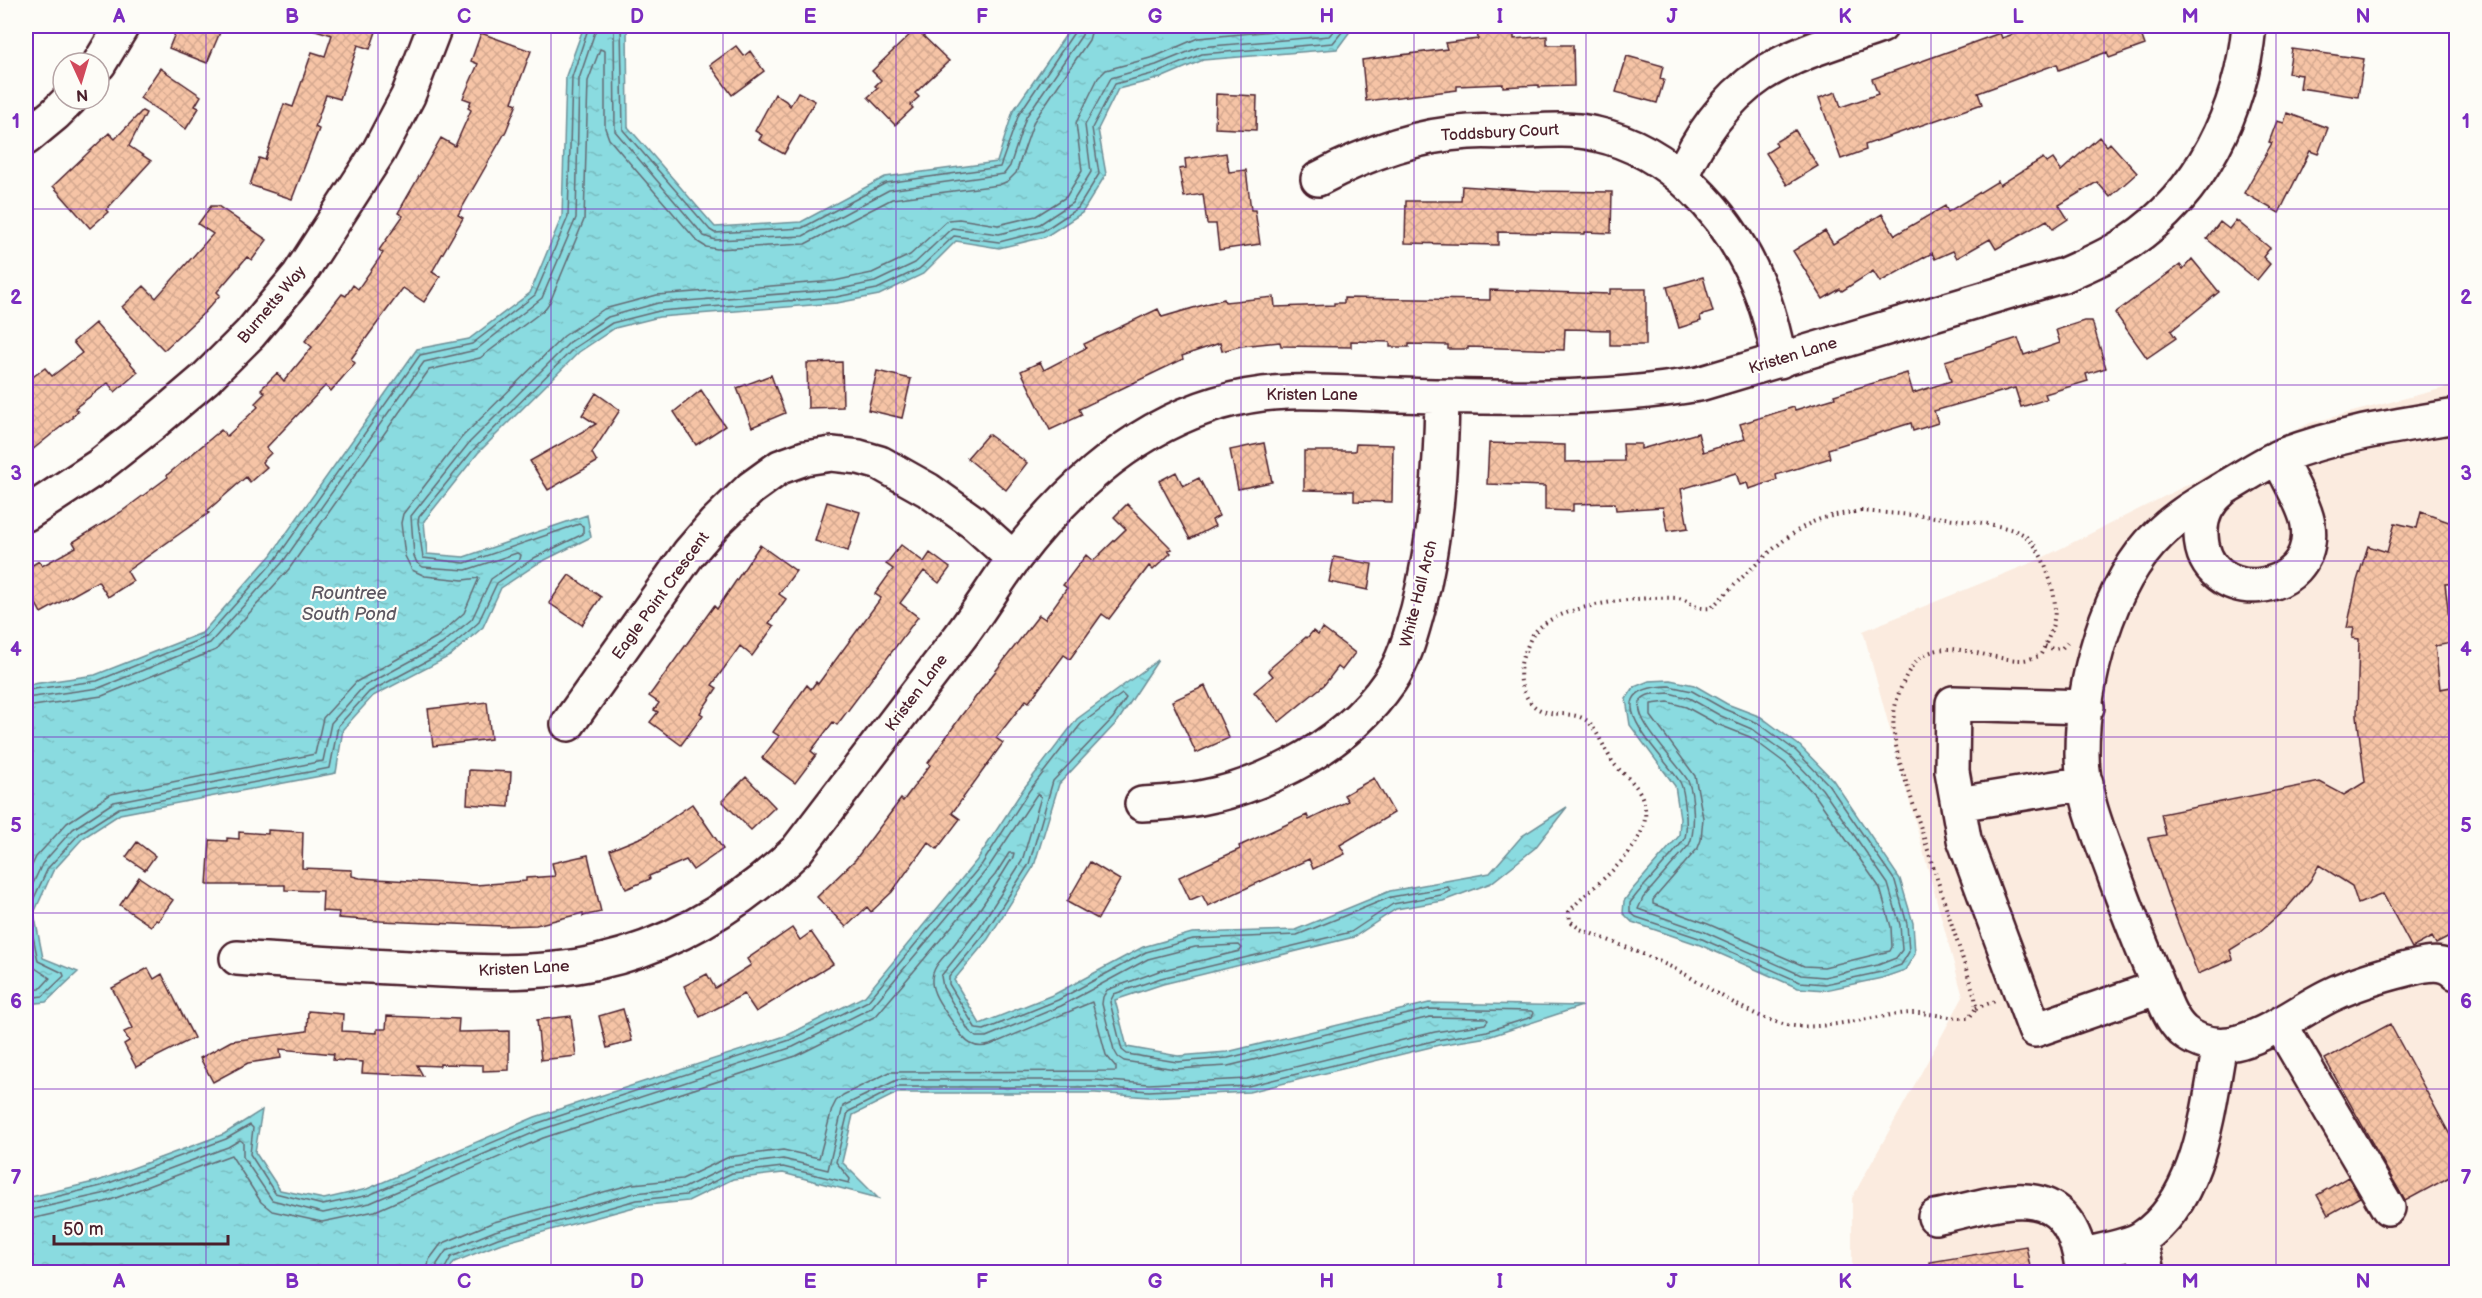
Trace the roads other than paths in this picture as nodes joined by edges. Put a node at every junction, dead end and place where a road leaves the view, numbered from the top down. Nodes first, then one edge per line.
1 (122, 26) edge
2 (435, 26) edge
3 (1881, 26) edge
4 (2249, 26) edge
5 (107, 51) edge
6 (56, 111) edge
7 (26, 138) edge
8 (1681, 177) junction
9 (1318, 179) dead end
10 (1780, 361) junction
11 (1442, 397) junction
12 (2457, 416) edge
13 (2278, 457) junction
14 (2227, 486) junction
15 (26, 514) edge
16 (1014, 559) junction
17 (2087, 707) junction
18 (568, 724) dead end
19 (2086, 783) junction
20 (1142, 804) dead end
21 (1958, 804) junction
22 (237, 958) dead end
23 (2457, 973) edge
24 (2158, 987) junction
25 (2280, 1024) junction
26 (2220, 1045) junction
27 (2388, 1208) dead end
28 (1935, 1216) dead end
29 (2140, 1239) junction
30 (2082, 1264) edge
31 (2147, 1272) edge

1 - 5 street
2 - 15 street, Burnetts Way
3 - 8 street
4 - 10 street, Kristen Lane
6 - 7 street
8 - 9 street, Toddsbury Court
8 - 10 street, Toddsbury Court
10 - 11 street, Kristen Lane
11 - 16 street, Kristen Lane
11 - 20 street, White Hall Arch
12 - 13 street
13 - 14 street
13 - 14 street
14 - 17 street
16 - 18 street, Eagle Point Crescent
16 - 22 street, Kristen Lane
17 - 19 street
17 - 21 street
19 - 21 street
19 - 24 street
21 - 24 street
23 - 25 street
24 - 26 street
25 - 26 street
25 - 27 street
26 - 29 street
28 - 30 street
29 - 30 street
29 - 31 street

